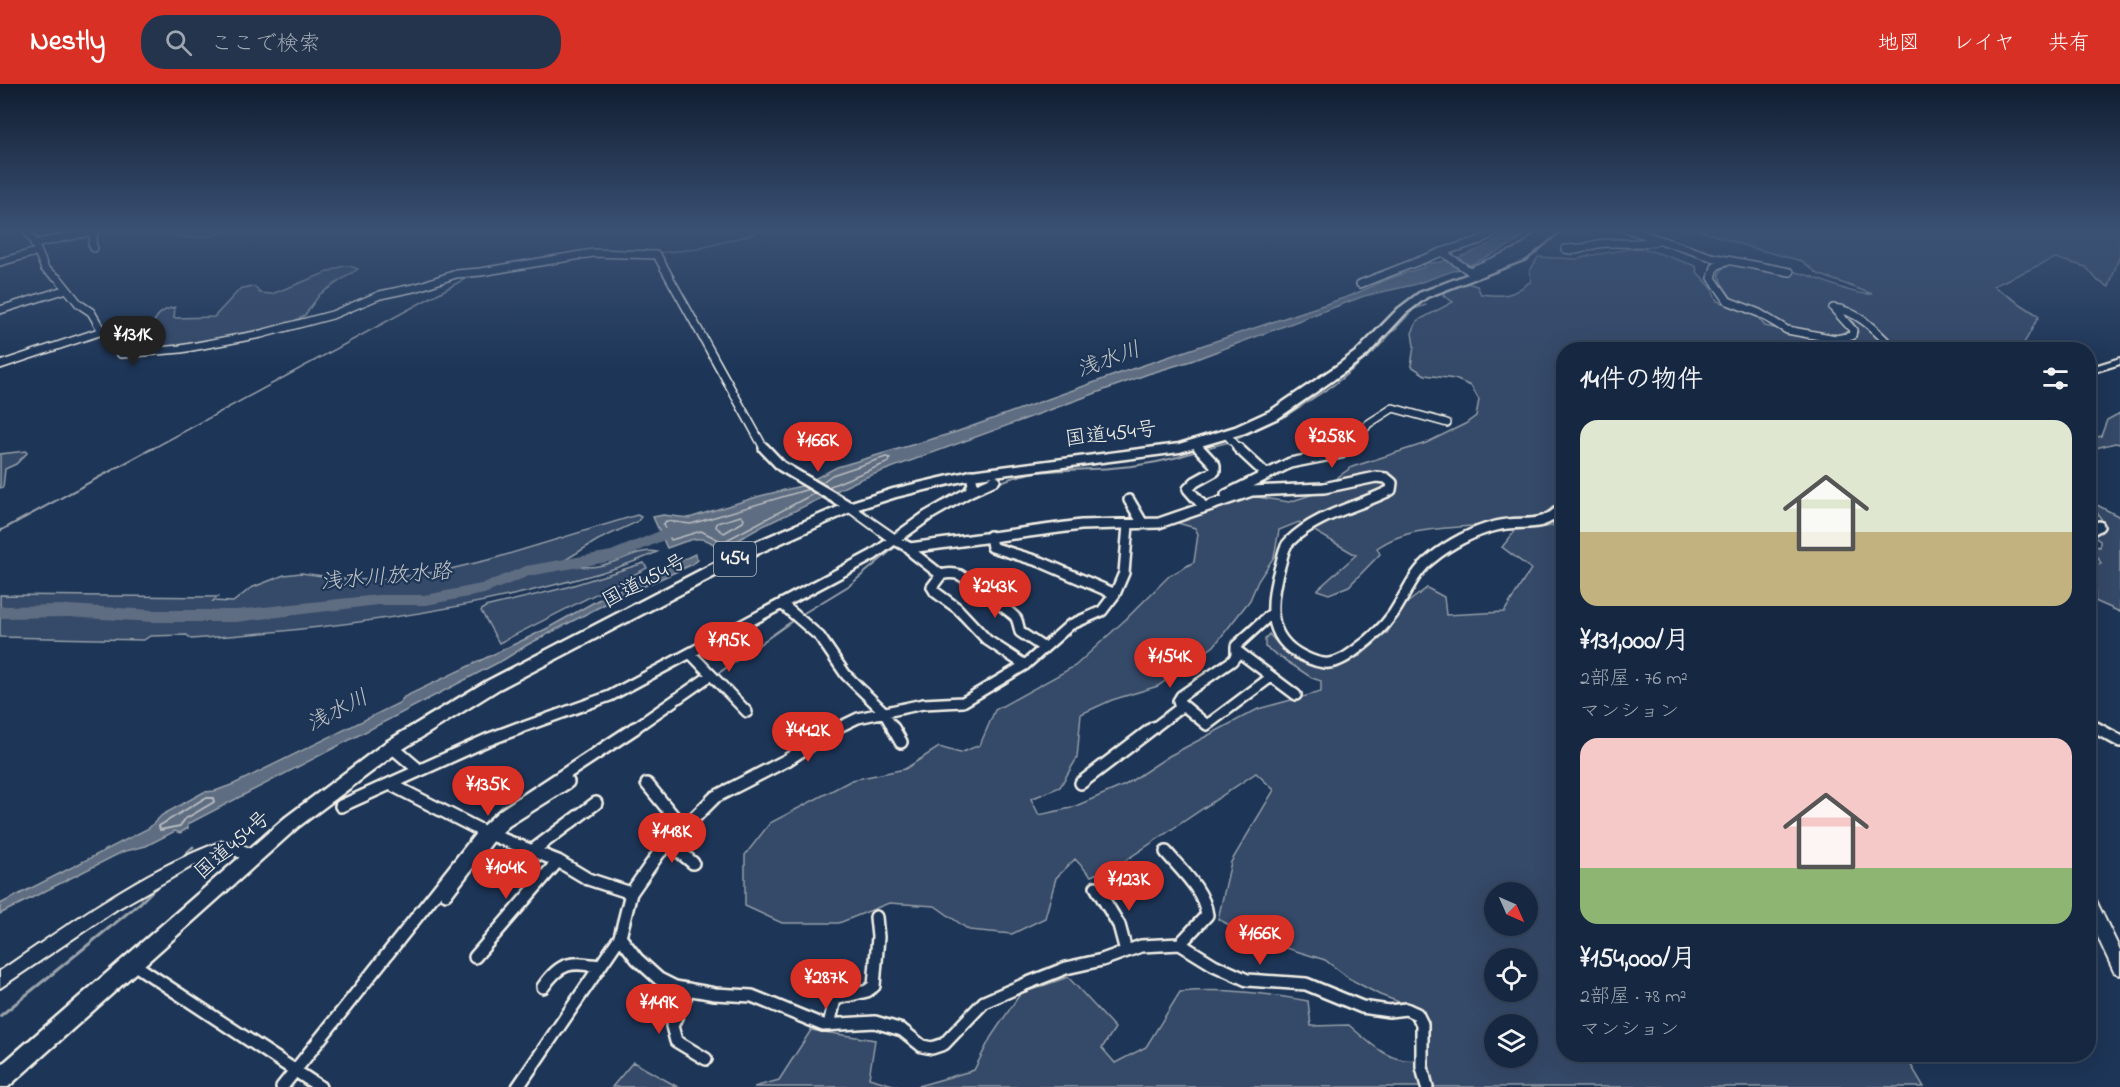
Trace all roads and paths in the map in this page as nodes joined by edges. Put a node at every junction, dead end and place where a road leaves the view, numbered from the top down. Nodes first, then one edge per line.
1 (55, 276) edge
2 (452, 276) edge
3 (669, 276) edge
4 (1381, 276) edge
5 (1463, 276) edge
6 (1713, 276) edge
7 (1360, 284) dead end
8 (67, 289) junction
9 (0, 310) edge
10 (102, 331) junction
11 (1886, 342) edge
12 (2120, 361) edge
13 (0, 365) edge
14 (2096, 368) edge
15 (1447, 423) dead end
16 (1227, 435) junction
17 (1196, 444) junction
18 (971, 475) junction
19 (1267, 475) junction
20 (994, 480) dead end
21 (969, 492) junction
22 (1129, 500) dead end
23 (850, 507) junction
24 (1202, 508) junction
25 (1556, 514) edge
26 (1143, 524) junction
27 (1128, 525) junction
28 (2099, 526) dead end
29 (2096, 528) edge
30 (990, 536) junction
31 (895, 540) junction
32 (910, 548) junction
33 (941, 575) junction
34 (1115, 594) junction
35 (782, 604) junction
36 (1271, 614) junction
37 (1044, 648) junction
38 (1236, 650) junction
39 (691, 654) junction
40 (1025, 665) junction
41 (711, 675) junction
42 (1271, 676) junction
43 (1296, 695) dead end
44 (1178, 701) junction
45 (883, 711) junction
46 (747, 712) dead end
47 (2096, 728) edge
48 (2120, 741) edge
49 (901, 742) dead end
50 (392, 747) junction
51 (419, 770) junction
52 (568, 783) dead end
53 (1081, 783) dead end
54 (390, 784) junction
55 (647, 784) dead end
56 (596, 803) dead end
57 (340, 806) dead end
58 (682, 828) junction
59 (488, 834) junction
60 (669, 843) junction
61 (532, 851) junction
62 (1166, 852) dead end
63 (251, 857) junction
64 (558, 861) junction
65 (693, 863) dead end
66 (1096, 887) dead end
67 (631, 893) junction
68 (446, 894) dead end
69 (2096, 916) edge
70 (876, 917) dead end
71 (620, 937) junction
72 (1180, 944) junction
73 (1126, 951) junction
74 (476, 957) dead end
75 (132, 963) junction
76 (600, 966) junction
77 (2120, 967) edge
78 (0, 980) edge
79 (543, 987) dead end
80 (689, 989) junction
81 (829, 1025) junction
82 (706, 1059) dead end
83 (295, 1071) junction
84 (0, 1080) edge
85 (282, 1087) edge
86 (320, 1087) edge
87 (518, 1087) edge
88 (1427, 1087) edge

1 - 8 street
2 - 10 street
3 - 23 street
4 - 7 street
5 - 16 highway, 国道454号 / 454
6 - 11 street
8 - 9 street
8 - 10 street
10 - 13 street
12 - 14 street
15 - 19 street
16 - 17 highway, 国道454号 / 454
16 - 19 street
17 - 18 highway, 国道454号 / 454
17 - 24 street
18 - 21 street
18 - 23 highway, 国道454号 / 454
19 - 24 street
20 - 21 street
21 - 31 street
22 - 26 street
23 - 31 street
23 - 50 highway, 国道454号 / 454
24 - 26 street
24 - 36 street
25 - 36 street
26 - 27 street
27 - 30 street
27 - 34 street
28 - 29 street
30 - 32 street
30 - 34 street
31 - 32 street
31 - 35 street
32 - 33 street
33 - 37 street
33 - 40 street
34 - 37 street
35 - 39 street
35 - 45 street
36 - 38 street
37 - 40 street
38 - 42 street
38 - 44 street
39 - 41 street
39 - 51 street
40 - 45 street
41 - 46 street
41 - 59 street
42 - 43 street
42 - 44 street
44 - 53 street
45 - 49 street
45 - 58 street
47 - 48 street
50 - 51 street
50 - 63 highway, 国道454号 / 454
51 - 54 street
52 - 59 street
54 - 57 street
54 - 59 street
55 - 58 street
56 - 61 street
58 - 60 street
59 - 61 street
59 - 68 street
59 - 83 street
60 - 65 street
60 - 67 street
61 - 64 street
62 - 72 street
63 - 75 highway, 国道454号 / 454
63 - 78 street
64 - 67 street
64 - 74 street
66 - 73 street
67 - 71 street
69 - 77 street
70 - 81 street
71 - 76 street
71 - 80 street
72 - 73 street
72 - 88 street
73 - 81 street
75 - 83 street
75 - 84 highway, 国道454号 / 454
76 - 79 street
76 - 87 street
80 - 81 street
80 - 82 street
83 - 85 street
83 - 86 street

